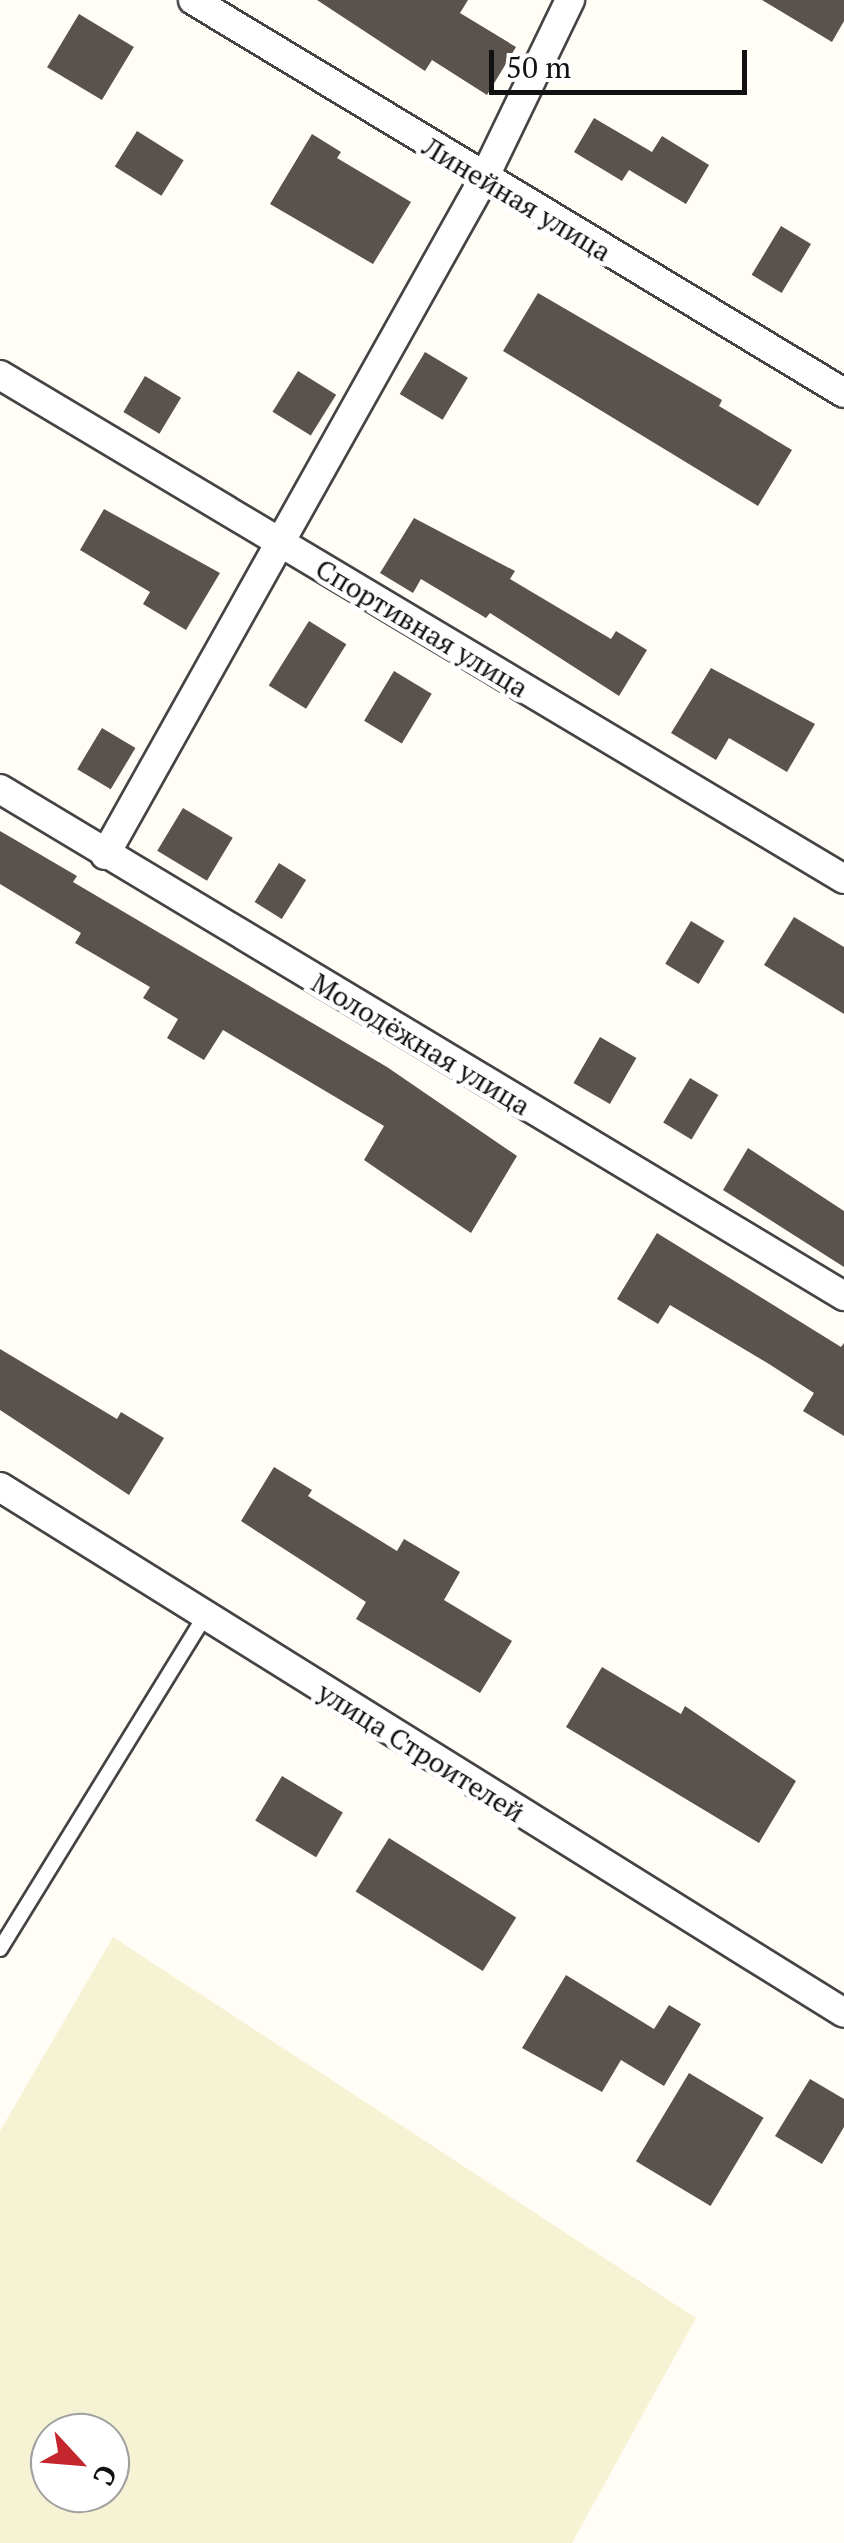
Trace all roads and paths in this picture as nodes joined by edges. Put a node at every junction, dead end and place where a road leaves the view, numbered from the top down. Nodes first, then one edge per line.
1 (194, 0) edge
2 (570, 0) edge
3 (483, 180) junction
4 (0, 375) edge
5 (844, 393) edge
6 (284, 546) junction
7 (0, 789) edge
8 (105, 854) junction
9 (844, 879) edge
10 (844, 1296) edge
11 (0, 1487) edge
12 (205, 1616) junction
13 (0, 1949) edge
14 (844, 2013) edge

1 - 3 street, Линейная улица
2 - 3 street
3 - 5 street, Линейная улица
3 - 6 street
4 - 6 street, Спортивная улица
6 - 8 street
6 - 9 street, Спортивная улица
7 - 8 street, Молодёжная улица
8 - 10 street, Молодёжная улица
11 - 12 street, улица Строителей
12 - 13 lane
12 - 14 street, улица Строителей

